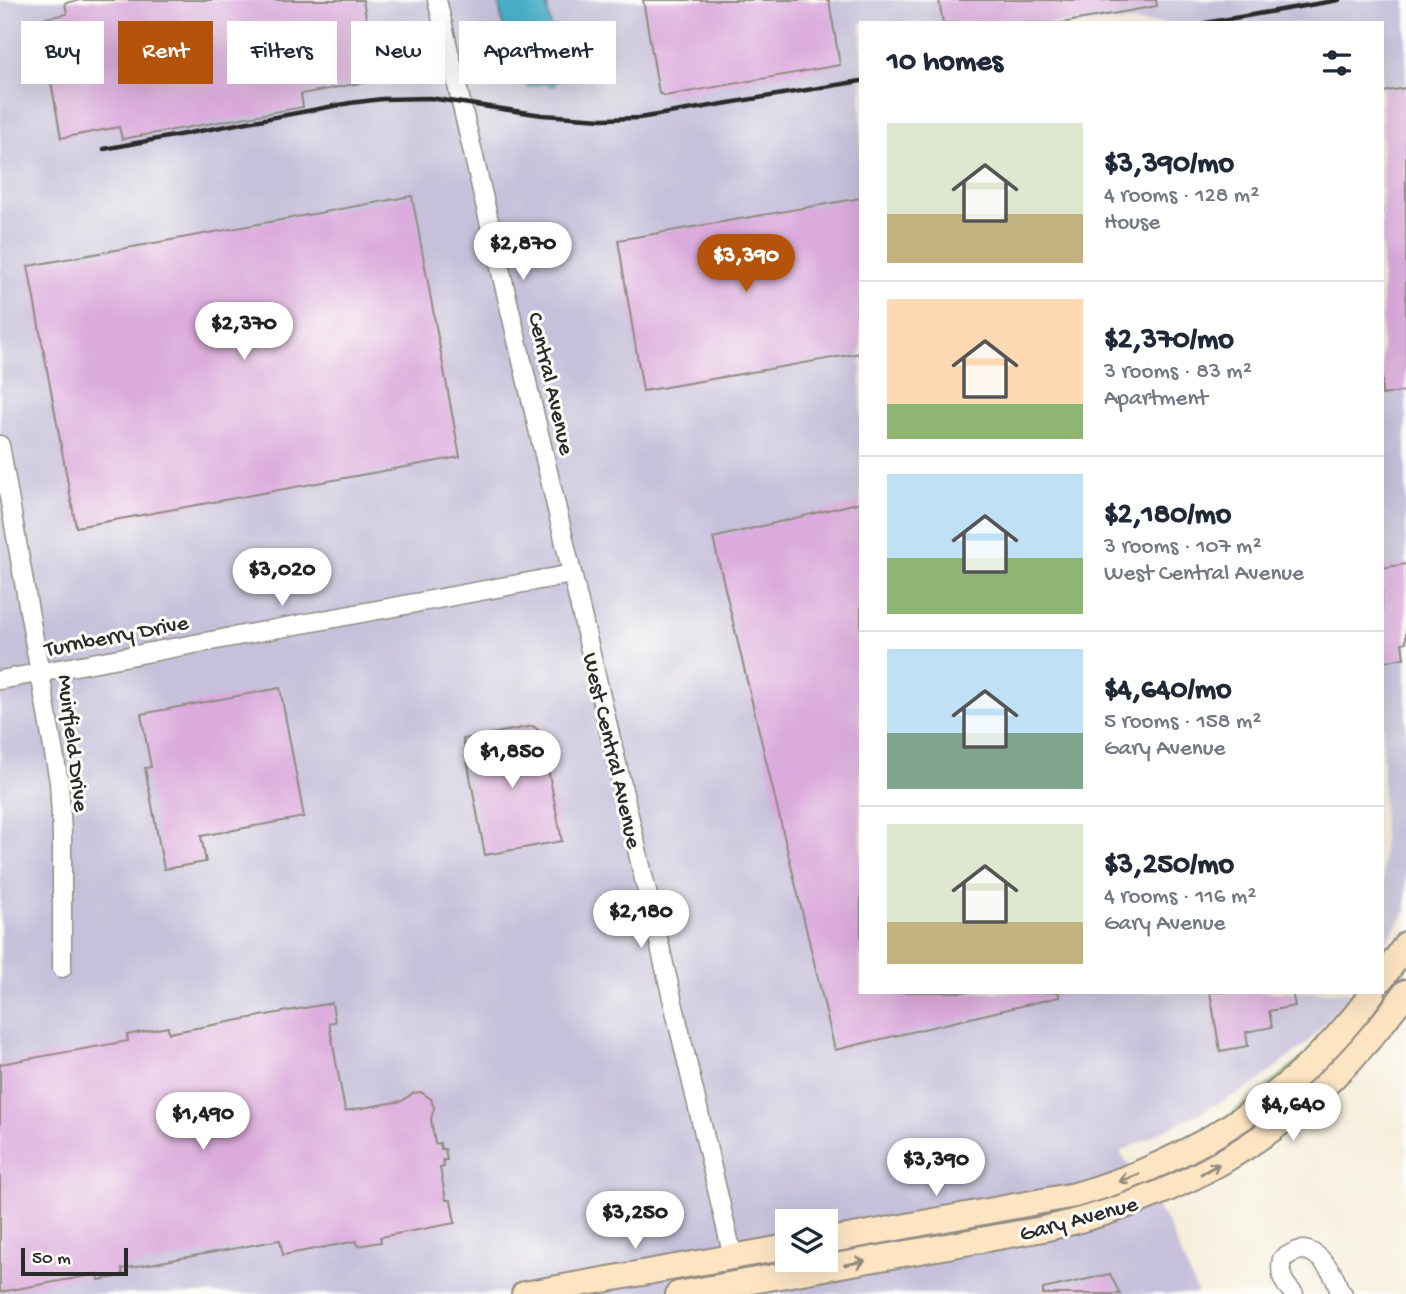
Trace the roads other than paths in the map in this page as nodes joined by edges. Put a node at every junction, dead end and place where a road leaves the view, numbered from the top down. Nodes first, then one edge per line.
1 (437, 0) edge
2 (0, 445) edge
3 (572, 574) junction
4 (41, 673) junction
5 (0, 680) edge
6 (1406, 944) edge
7 (62, 968) dead end
8 (1384, 976) edge
9 (1406, 992) edge
10 (1371, 994) edge
11 (838, 1239) edge
12 (775, 1249) edge
13 (733, 1257) junction
14 (741, 1289) edge
15 (1339, 1293) edge
16 (524, 1294) edge
17 (678, 1294) edge
18 (1294, 1294) edge

1 - 3 street, Central Avenue
2 - 4 street, Muirfield Drive
3 - 4 street, Turnberry Drive
3 - 13 street, West Central Avenue
4 - 5 street, Turnberry Drive
4 - 7 street, Muirfield Drive
6 - 8 main road
14 -> 9 main road, Gary Avenue
10 -> 11 main road, Gary Avenue
12 - 13 main road
13 - 14 main road, West Central Avenue
13 - 16 main road
14 - 17 main road, Gary Avenue
15 - 18 street

